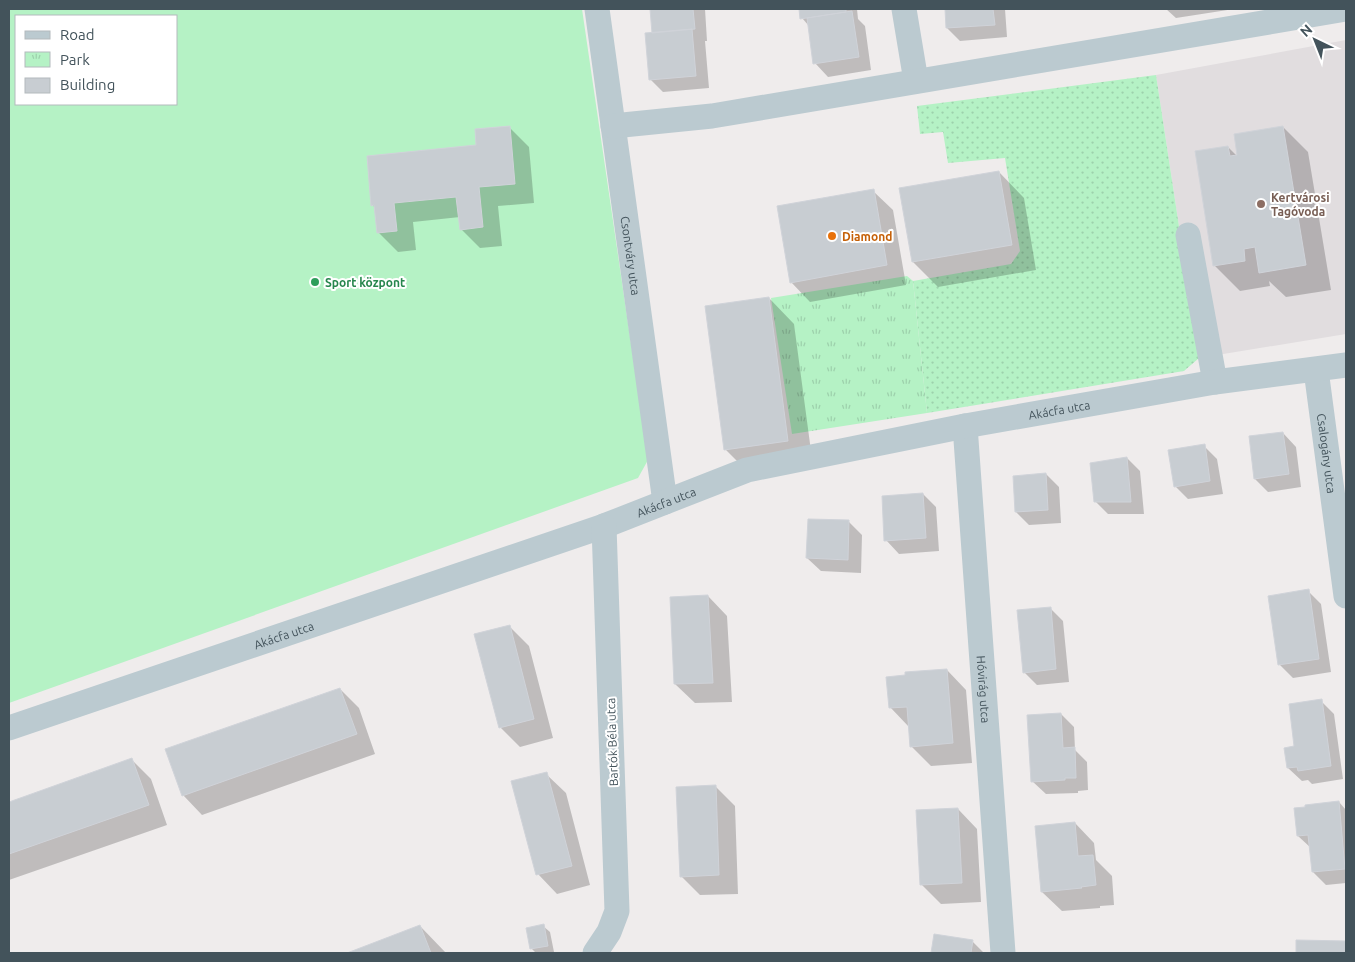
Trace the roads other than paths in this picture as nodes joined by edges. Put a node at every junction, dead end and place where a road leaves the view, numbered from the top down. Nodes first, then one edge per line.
1 (596, 9) edge
2 (904, 9) edge
3 (1346, 9) edge
4 (1262, 15) edge
5 (916, 81) junction
6 (613, 126) junction
7 (1188, 235) dead end
8 (1346, 365) edge
9 (1316, 370) junction
10 (1215, 382) junction
11 (965, 426) junction
12 (665, 502) junction
13 (604, 526) junction
14 (1346, 596) edge
15 (9, 728) edge
16 (596, 953) edge
17 (1003, 953) edge

1 - 6 street, Csontváry utca
2 - 5 street
3 - 4 street
4 - 5 street
5 - 6 street
6 - 12 street, Csontváry utca
7 - 10 street
8 - 9 street, Akácfa utca
9 - 10 street, Akácfa utca
9 - 14 street, Csalogány utca
10 - 11 street, Akácfa utca
11 - 12 street, Akácfa utca
11 - 17 street, Hóvirág utca
12 - 13 street, Akácfa utca
13 - 15 street, Akácfa utca
13 - 16 street, Bartók Béla utca

